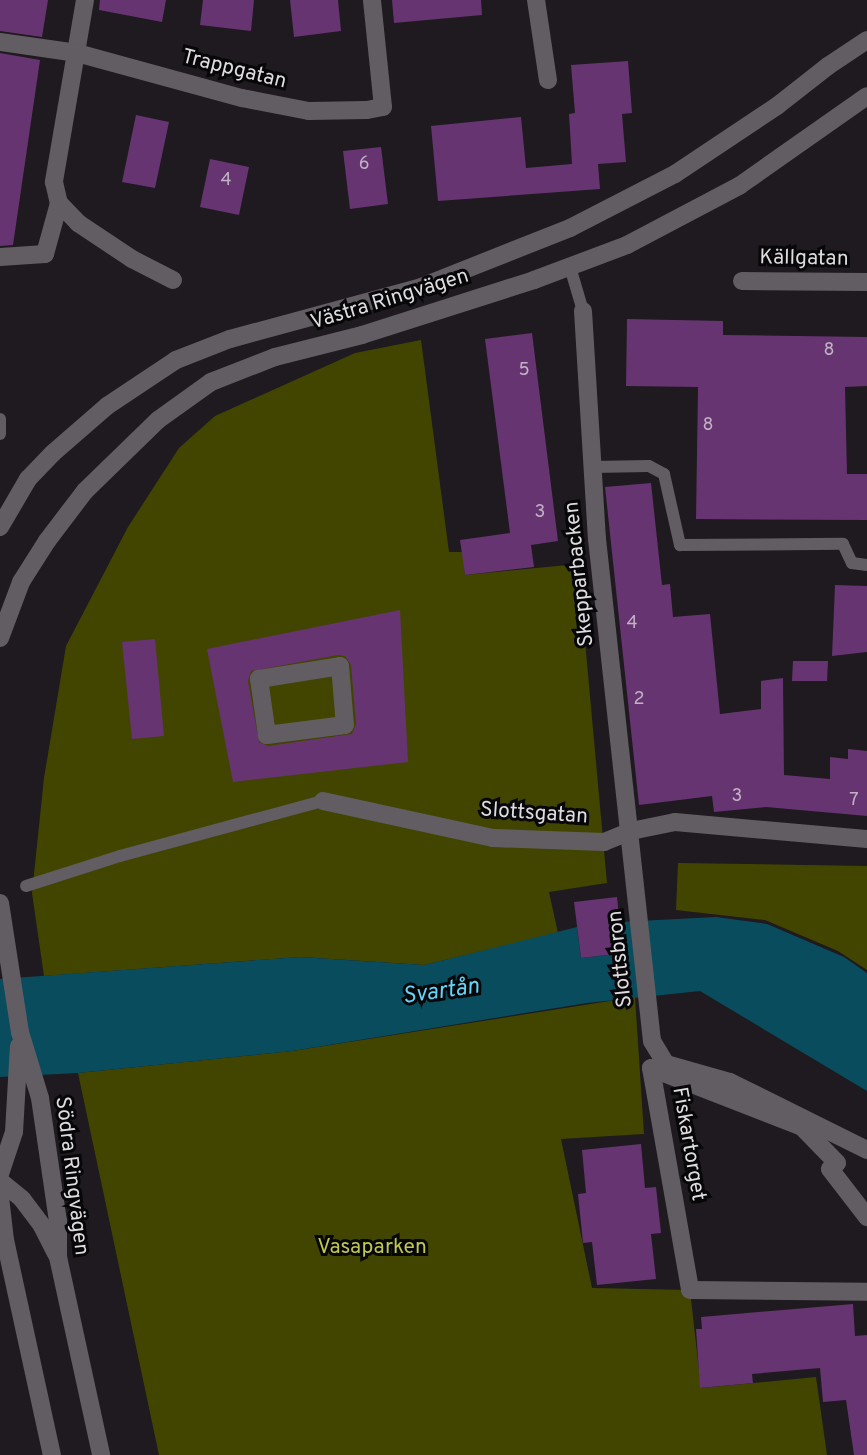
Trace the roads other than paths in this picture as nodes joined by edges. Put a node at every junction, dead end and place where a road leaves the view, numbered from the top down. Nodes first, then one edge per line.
1 (85, 0) edge
2 (372, 0) edge
3 (536, 0) edge
4 (867, 40) edge
5 (0, 42) edge
6 (77, 53) junction
7 (548, 80) dead end
8 (867, 96) edge
9 (60, 203) junction
10 (0, 257) edge
11 (570, 267) junction
12 (173, 280) dead end
13 (741, 281) dead end
14 (867, 282) edge
15 (583, 311) joint
16 (0, 419) edge
17 (0, 434) edge
18 (593, 467) junction
19 (0, 527) edge
20 (867, 565) edge
21 (1, 633) edge
22 (340, 666) joint
23 (323, 801) joint
24 (631, 831) junction
25 (867, 839) edge
26 (26, 886) dead end
27 (0, 903) edge
28 (20, 1032) junction
29 (679, 1068) joint
30 (867, 1150) edge
31 (0, 1174) edge
32 (0, 1181) edge
33 (0, 1197) edge
34 (867, 1217) edge
35 (58, 1257) junction
36 (0, 1270) edge
37 (15, 1287) junction
38 (867, 1292) edge
39 (52, 1455) edge
40 (101, 1455) edge

1 - 6 street
2 - 6 street, Trappgatan
3 - 7 street
4 - 19 street, Västra Ringvägen
5 - 6 street, Trappgatan
6 - 9 street
8 - 11 street, Västra Ringvägen
9 - 10 street
9 - 12 street
11 - 15 lane
11 - 21 street, Västra Ringvägen
13 - 14 street, Källgatan
15 - 18 street, Skepparbacken
16 - 17 lane
18 - 20 lane
18 - 24 street, Skepparbacken
22 - 22 street
23 - 24 street, Slottsgatan
23 - 26 lane
24 - 25 street, Slottsgatan
24 - 29 street, Slottsbron
27 - 28 street, Södra Ringvägen
28 - 31 street
28 - 35 street, Södra Ringvägen
29 - 30 street, Fiskartorget
32 - 35 street
33 - 37 street
34 - 38 street, Fiskartorget
35 - 40 street, Södra Ringvägen
36 - 37 street
37 - 39 street

